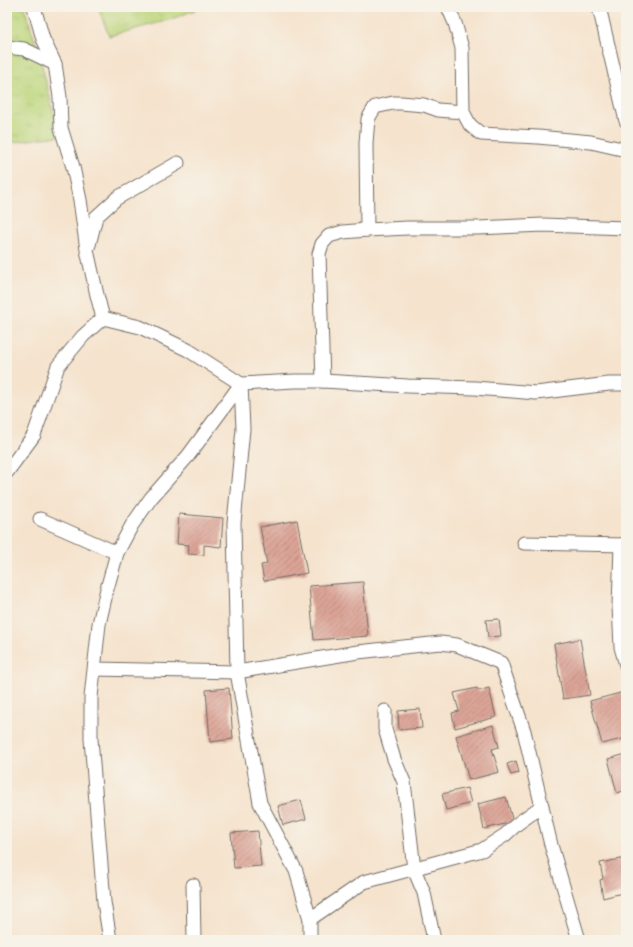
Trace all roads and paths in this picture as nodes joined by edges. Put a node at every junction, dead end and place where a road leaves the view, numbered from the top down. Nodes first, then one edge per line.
1 (34, 7) edge
2 (448, 7) edge
3 (599, 7) edge
4 (7, 47) edge
5 (55, 64) junction
6 (463, 112) junction
7 (626, 121) edge
8 (626, 150) edge
9 (178, 162) dead end
10 (626, 228) edge
11 (367, 230) junction
12 (87, 250) junction
13 (103, 318) junction
14 (323, 381) junction
15 (240, 384) junction
16 (626, 384) edge
17 (7, 472) edge
18 (40, 519) dead end
19 (524, 543) dead end
20 (623, 545) edge
21 (117, 553) junction
22 (626, 665) edge
23 (95, 669) junction
24 (237, 672) junction
25 (385, 711) dead end
26 (542, 806) junction
27 (414, 869) junction
28 (193, 885) dead end
29 (310, 919) junction
30 (110, 940) edge
31 (194, 940) edge
32 (310, 940) edge
33 (434, 940) edge
34 (579, 940) edge

1 - 5 street
2 - 6 street
3 - 7 street
4 - 5 street
5 - 12 street
6 - 8 street
6 - 11 street
9 - 12 street
10 - 11 street
11 - 14 street
12 - 13 street
13 - 15 street
13 - 17 street
14 - 15 street
14 - 16 street
15 - 21 street
15 - 24 street
18 - 21 street
19 - 20 street
20 - 22 street
21 - 23 street
23 - 24 street
23 - 30 street
24 - 26 street
24 - 29 street
25 - 27 street
26 - 27 street
26 - 34 street
27 - 29 street
27 - 33 street
28 - 31 street
29 - 32 street

